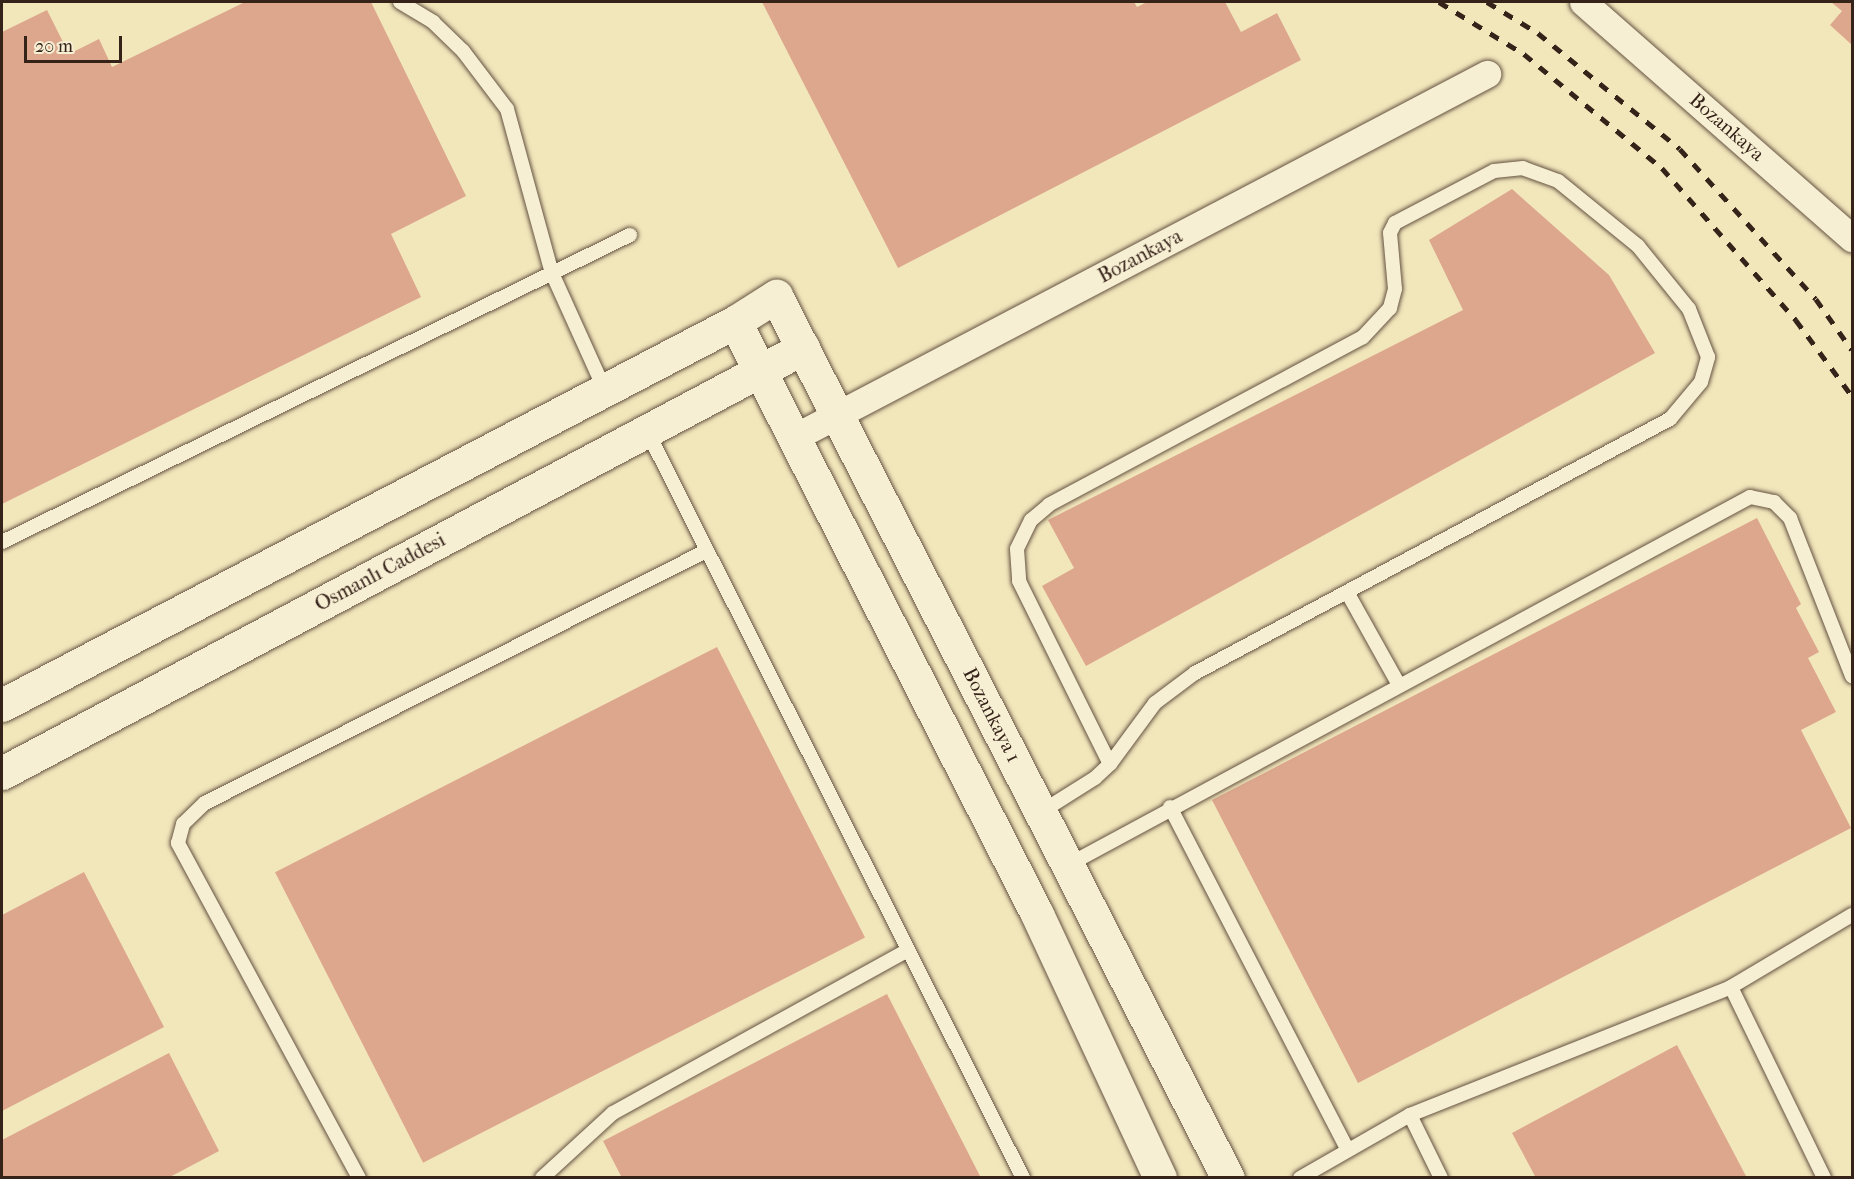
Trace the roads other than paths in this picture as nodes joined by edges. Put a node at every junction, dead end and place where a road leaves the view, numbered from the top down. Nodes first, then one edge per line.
1 (400, 2) edge
2 (1592, 9) edge
3 (1487, 74) dead end
4 (630, 235) dead end
5 (1852, 238) edge
6 (552, 273) junction
7 (735, 322) junction
8 (802, 348) junction
9 (760, 374) junction
10 (604, 388) junction
11 (838, 414) junction
12 (647, 431) junction
13 (793, 438) junction
14 (2, 542) edge
15 (704, 552) junction
16 (1347, 591) junction
17 (1852, 676) edge
18 (1399, 685) junction
19 (2, 705) edge
20 (1110, 764) junction
21 (2, 773) edge
22 (1170, 807) junction
23 (1041, 812) junction
24 (1068, 865) junction
25 (1852, 915) edge
26 (907, 951) junction
27 (1731, 987) junction
28 (1410, 1115) junction
29 (1348, 1150) junction
30 (359, 1178) edge
31 (542, 1178) edge
32 (1023, 1178) edge
33 (1160, 1178) edge
34 (1228, 1178) edge
35 (1300, 1178) edge
36 (1441, 1178) edge
37 (1824, 1178) edge

1 - 6 lane
2 - 5 street, Bozankaya
3 - 11 street, Bozankaya
4 - 6 lane
6 - 10 lane
6 - 14 lane
7 - 8 street, Bozankaya 1
7 - 9 street
7 - 10 street
8 - 9 street, Osmanlı Caddesi
8 - 11 street, Bozankaya 1
9 - 12 street, Osmanlı Caddesi
9 - 13 street
10 - 19 street
11 - 13 street, Bozankaya
11 - 23 street, Bozankaya 1
12 - 15 lane
12 - 21 street, Osmanlı Caddesi
13 - 33 street
15 - 26 lane
15 - 30 lane
16 - 18 lane
16 - 20 lane
16 - 20 lane
17 - 18 lane
18 - 22 lane
20 - 23 lane
22 - 24 lane
22 - 29 lane
23 - 24 street, Bozankaya 1
24 - 34 street, Bozankaya 1
25 - 27 lane
26 - 31 lane
26 - 32 lane
27 - 28 lane
27 - 37 lane
28 - 29 lane
28 - 36 lane
29 - 35 lane

